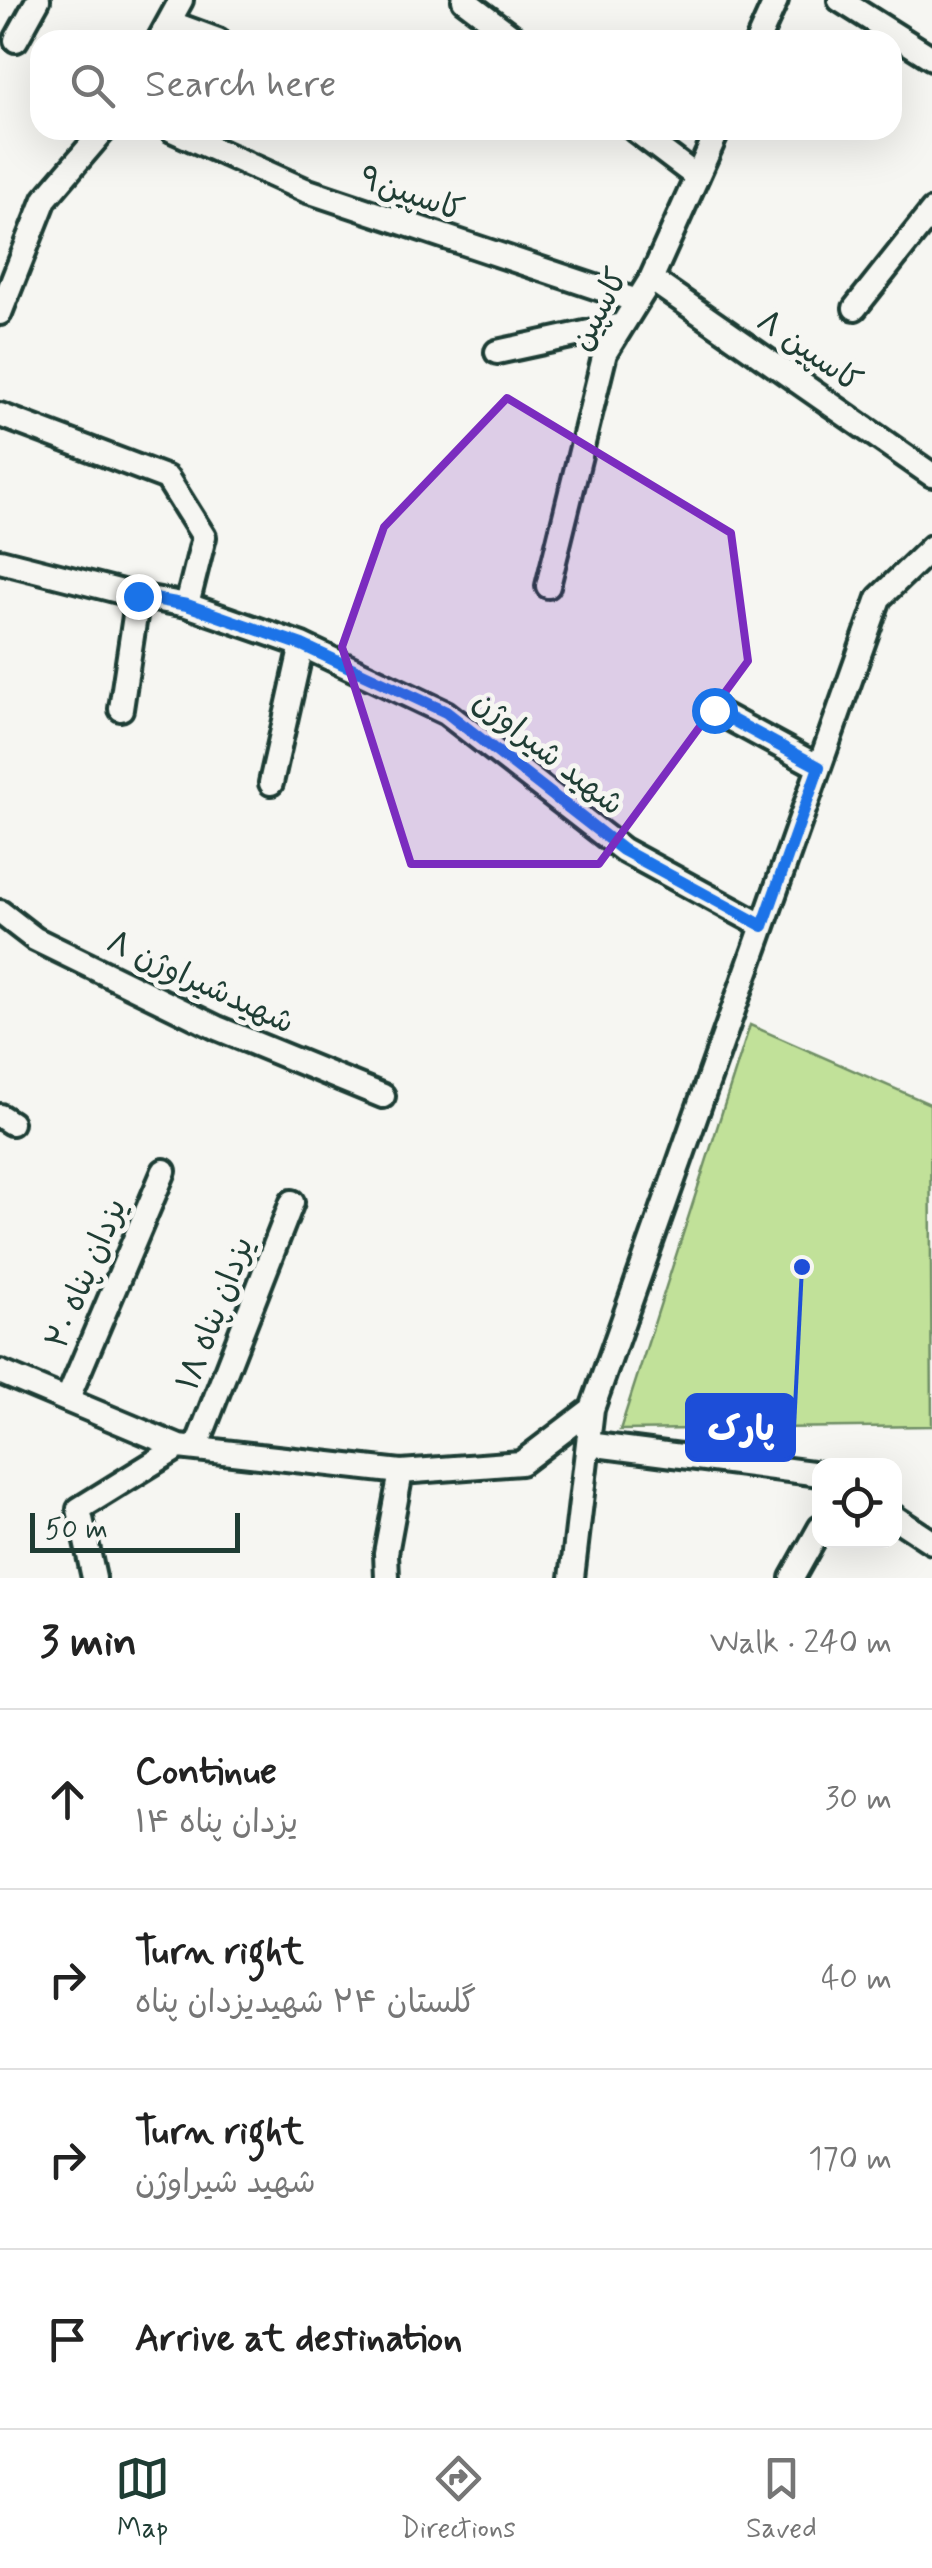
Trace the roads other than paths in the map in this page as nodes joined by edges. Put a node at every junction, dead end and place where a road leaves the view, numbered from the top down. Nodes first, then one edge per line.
1 (38, 0) edge
2 (181, 0) edge
3 (464, 0) edge
4 (776, 0) edge
5 (840, 0) edge
6 (165, 30) edge
7 (503, 30) edge
8 (762, 30) edge
9 (888, 30) edge
10 (902, 39) edge
11 (16, 40) dead end
12 (932, 58) edge
13 (95, 140) edge
14 (194, 140) edge
15 (648, 140) edge
16 (714, 140) edge
17 (697, 177) junction
18 (932, 210) edge
19 (651, 279) junction
20 (637, 301) junction
21 (855, 308) dead end
22 (0, 313) edge
23 (622, 326) junction
24 (498, 352) dead end
25 (0, 415) edge
26 (932, 475) edge
27 (932, 547) edge
28 (0, 561) edge
29 (548, 586) dead end
30 (138, 596) junction
31 (187, 605) junction
32 (302, 645) junction
33 (120, 709) dead end
34 (714, 710) dead end
35 (819, 767) junction
36 (271, 783) dead end
37 (0, 912) edge
38 (763, 926) junction
39 (383, 1096) dead end
40 (164, 1170) dead end
41 (292, 1202) dead end
42 (0, 1372) edge
43 (66, 1400) junction
44 (592, 1409) junction
45 (588, 1444) junction
46 (187, 1448) junction
47 (401, 1472) junction
48 (812, 1473) edge
49 (902, 1522) edge
50 (812, 1542) edge
51 (932, 1542) edge
52 (94, 1578) edge
53 (387, 1578) edge
54 (572, 1578) edge
55 (792, 1578) edge

1 - 11 street
2 - 6 street
3 - 7 street
4 - 8 street
5 - 9 street
10 - 12 street
13 - 22 street
14 - 20 street, کاسپین۹
15 - 17 street
16 - 17 street, کاسپین
17 - 19 street, کاسپین
18 - 21 street
19 - 20 street, کاسپین
19 - 26 street, کاسپین ۸
20 - 23 street, کاسپین
23 - 24 street
23 - 29 street, کاسپین
25 - 31 street
27 - 35 street
28 - 30 street, شهید شیراوژن
30 - 31 street, شهید شیراوژن
30 - 33 street
31 - 32 street, شهید شیراوژن
32 - 36 street
32 - 38 street, شهید شیراوژن
34 - 35 street
35 - 38 street
37 - 39 street, شهیدشیراوژن ۸
38 - 44 street
40 - 43 street, یزدان پناه ۲۰
41 - 46 street, یزدان پناه ۱۸
42 - 43 street
43 - 46 street
44 - 45 street
44 - 47 street
45 - 48 street
45 - 54 street
46 - 47 street
46 - 52 street
47 - 53 street
49 - 51 street
50 - 55 street

